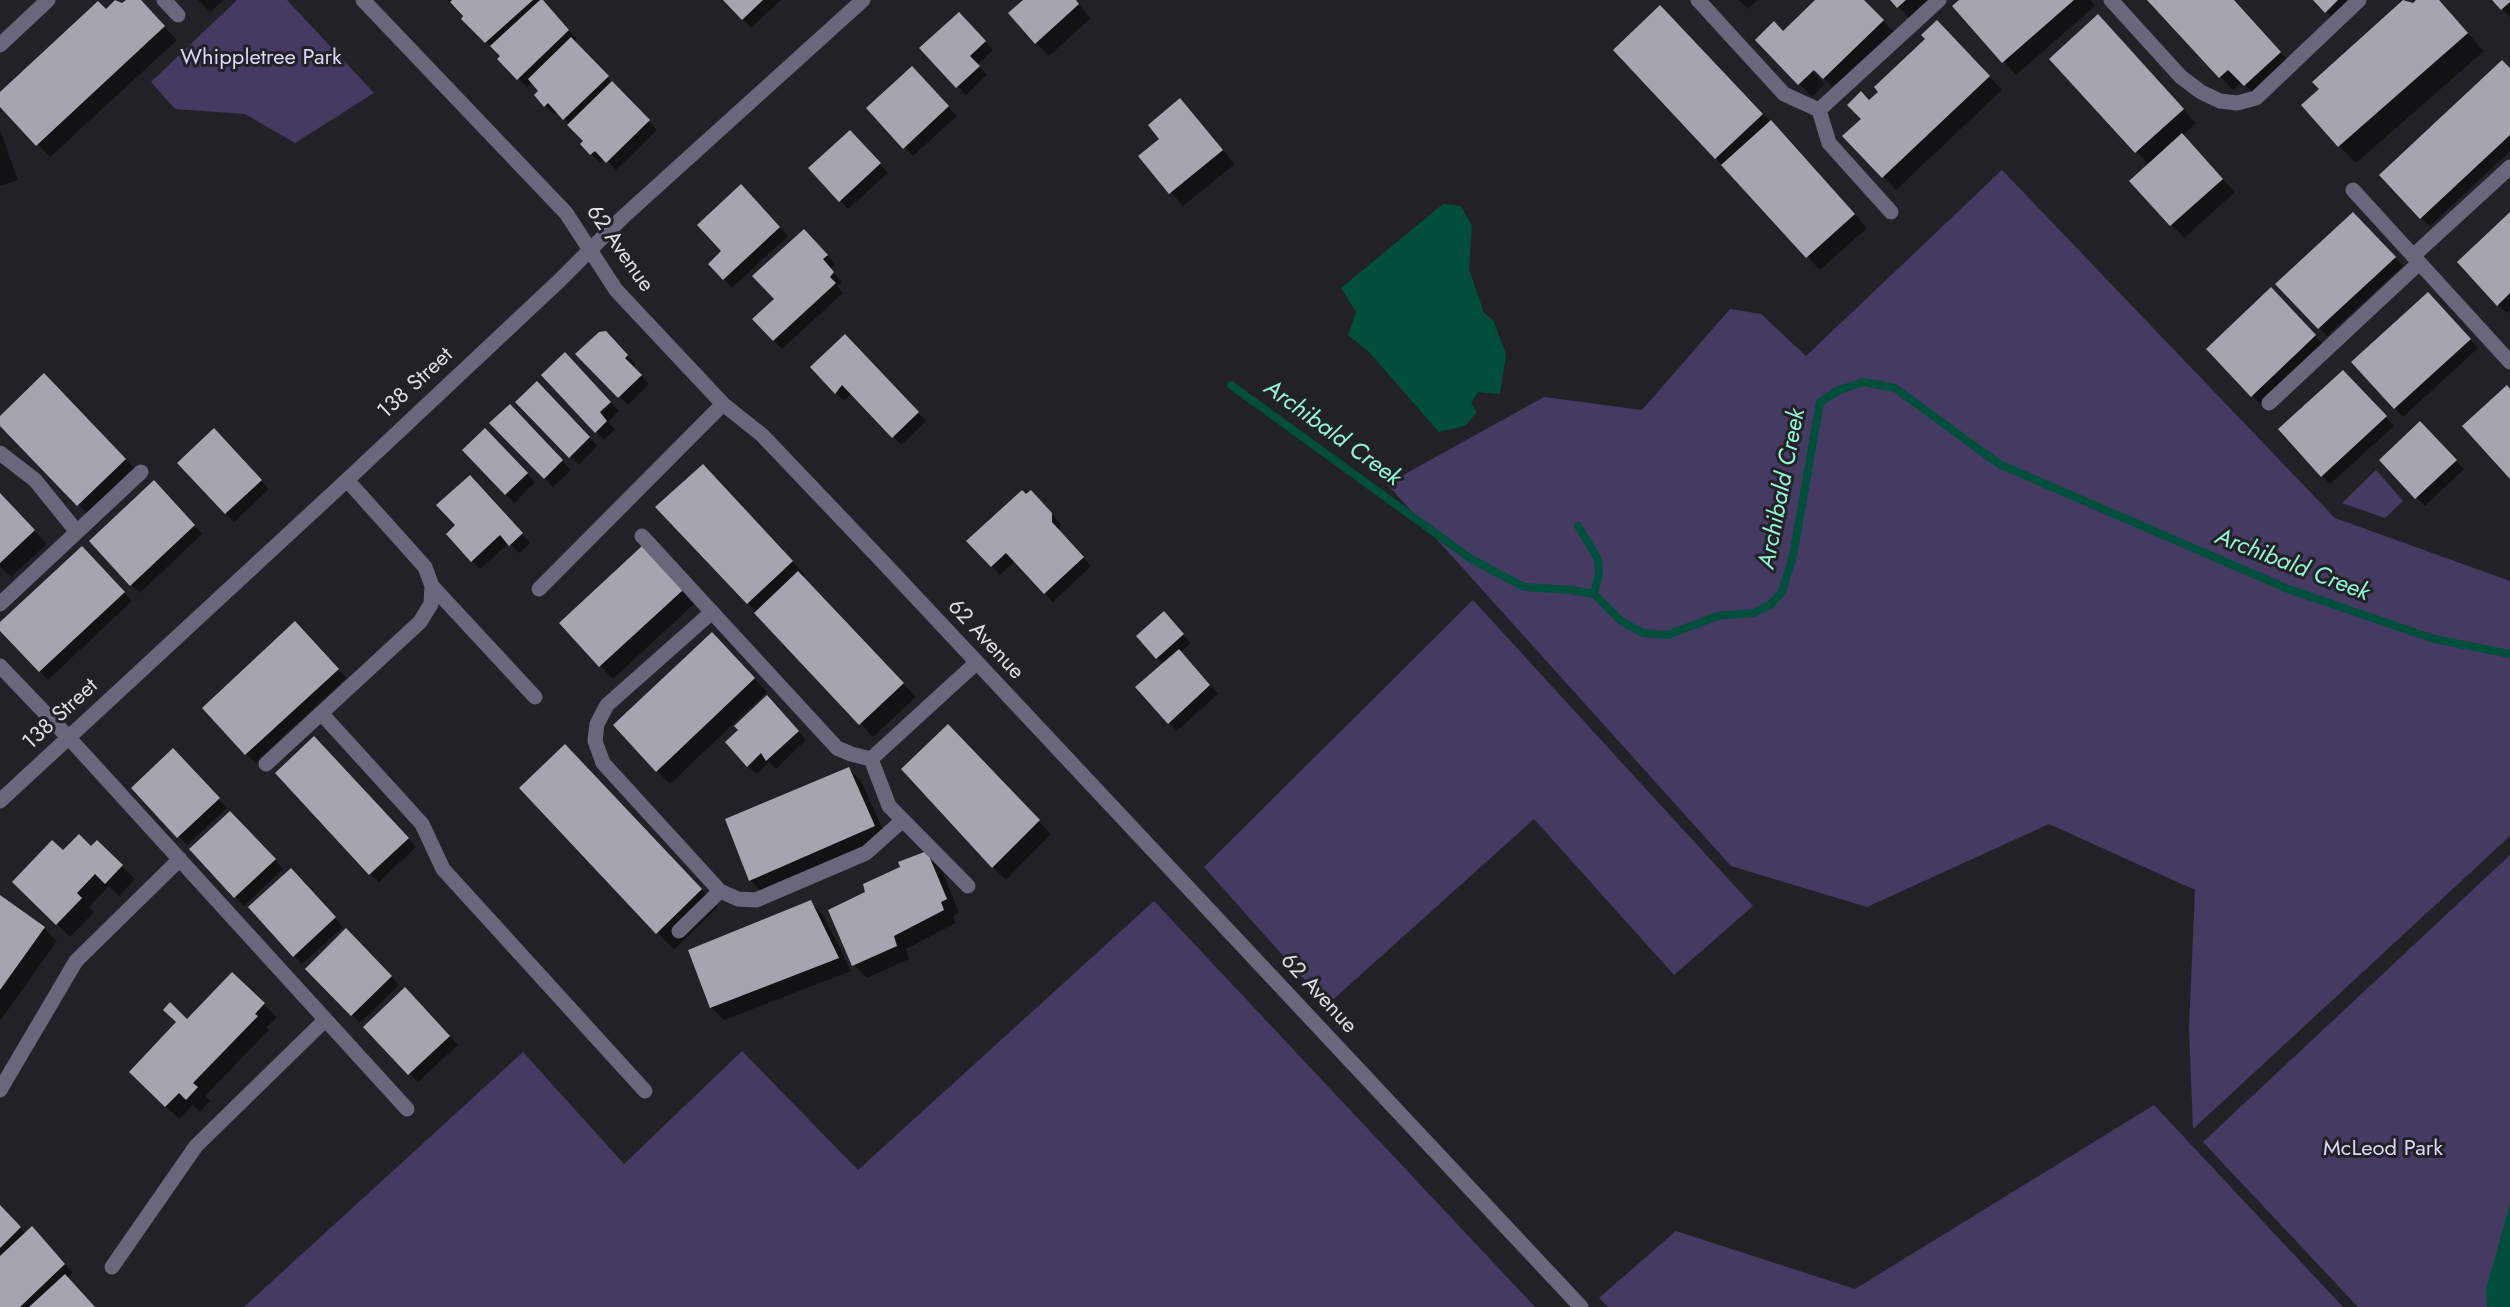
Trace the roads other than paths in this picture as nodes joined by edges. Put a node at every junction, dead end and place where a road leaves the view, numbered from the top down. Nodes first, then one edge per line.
1 (48, 0) edge
2 (164, 0) edge
3 (363, 0) edge
4 (863, 0) edge
5 (1698, 0) edge
6 (1939, 0) edge
7 (2111, 0) edge
8 (2359, 0) edge
9 (178, 15) dead end
10 (0, 45) edge
11 (1819, 110) junction
12 (2510, 167) edge
13 (2353, 190) dead end
14 (1891, 212) dead end
15 (590, 248) junction
16 (2416, 259) junction
17 (2510, 362) edge
18 (2269, 402) dead end
19 (723, 404) junction
20 (0, 453) edge
21 (141, 472) dead end
22 (347, 480) junction
23 (77, 532) junction
24 (642, 536) dead end
25 (432, 586) junction
26 (539, 589) dead end
27 (0, 604) edge
28 (712, 612) junction
29 (976, 663) junction
30 (0, 666) edge
31 (535, 697) dead end
32 (321, 713) junction
33 (70, 739) junction
34 (871, 759) junction
35 (266, 764) dead end
36 (0, 801) edge
37 (903, 820) junction
38 (180, 860) junction
39 (968, 886) dead end
40 (720, 891) junction
41 (679, 931) dead end
42 (325, 1020) junction
43 (0, 1090) edge
44 (645, 1091) dead end
45 (407, 1110) dead end
46 (112, 1267) dead end
47 (1581, 1307) edge

1 - 10 street
2 - 9 street
3 - 15 street, 62 Avenue
4 - 15 street, 138 Street
5 - 11 street
6 - 11 street
7 - 8 street
11 - 14 street
12 - 16 street
13 - 16 street
15 - 19 street, 62 Avenue
15 - 22 street, 138 Street
16 - 17 street
16 - 18 street
19 - 26 street
19 - 29 street, 62 Avenue
20 - 23 street
21 - 23 street
22 - 25 street
22 - 33 street, 138 Street
23 - 27 street
24 - 28 street
25 - 31 street
25 - 32 street
28 - 34 street
28 - 40 street
29 - 34 street
29 - 47 street, 62 Avenue
30 - 33 street
32 - 35 street
32 - 44 street
33 - 36 street, 138 Street
33 - 38 street
34 - 37 street
37 - 39 street
37 - 40 street
38 - 42 street
38 - 43 street
40 - 41 street
42 - 45 street
42 - 46 street

